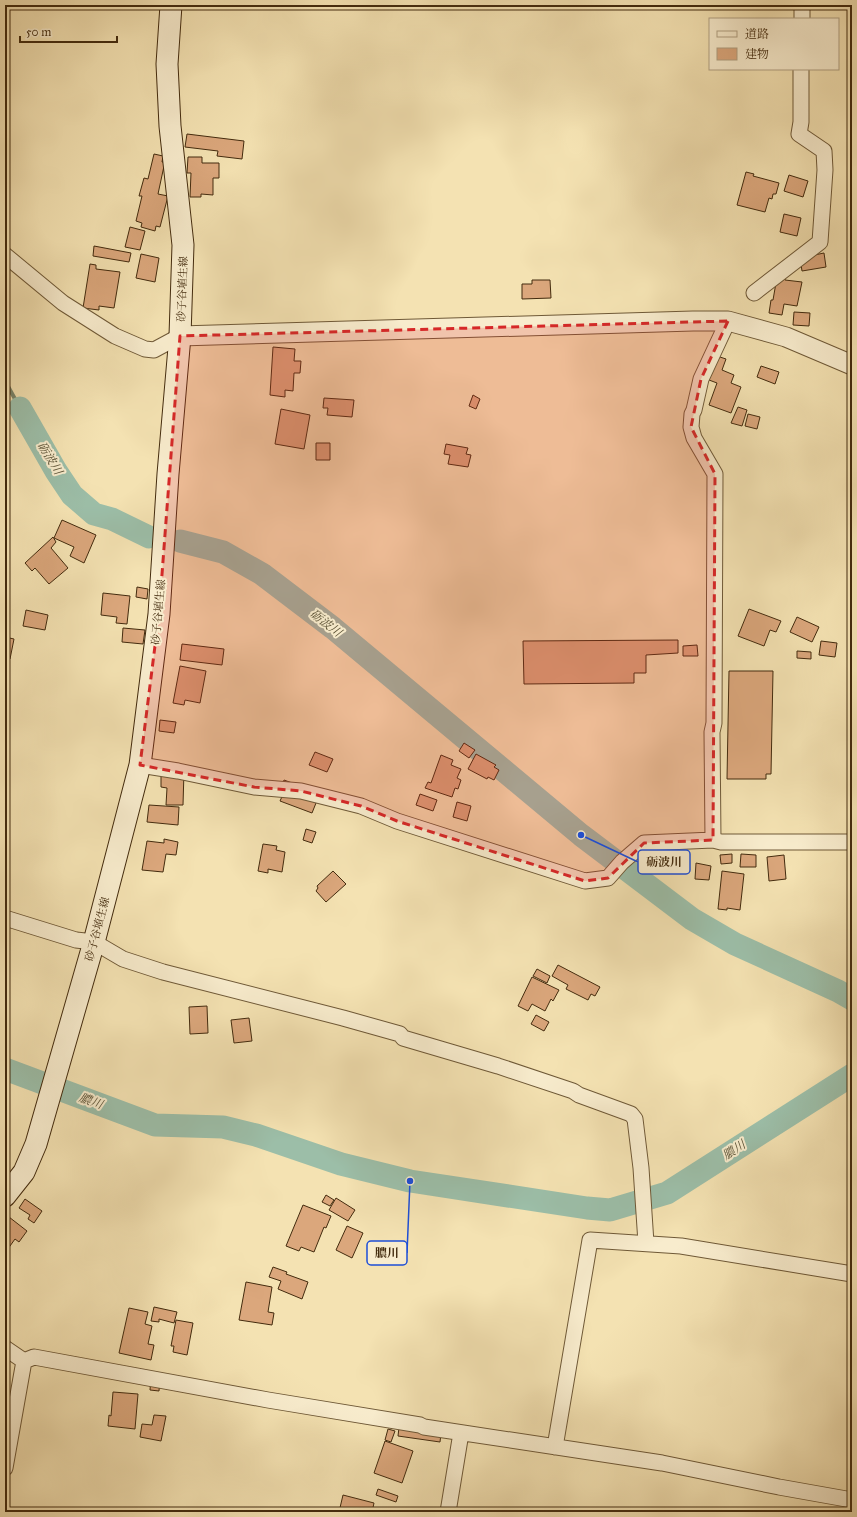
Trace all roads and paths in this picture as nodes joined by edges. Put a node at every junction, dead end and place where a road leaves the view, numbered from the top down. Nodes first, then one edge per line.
1 (171, 5) edge
2 (802, 5) edge
3 (802, 18) edge
4 (801, 70) edge
5 (5, 255) edge
6 (754, 293) dead end
7 (728, 321) junction
8 (180, 336) junction
9 (852, 366) edge
10 (140, 765) junction
11 (713, 840) junction
12 (852, 842) edge
13 (5, 918) edge
14 (94, 942) junction
15 (5, 1196) edge
16 (646, 1241) junction
17 (852, 1274) edge
18 (5, 1348) edge
19 (24, 1361) junction
20 (461, 1432) junction
21 (555, 1447) junction
22 (5, 1468) edge
23 (852, 1500) edge
24 (448, 1512) edge

1 - 8 main road, 砂子谷埴生線
2 - 3 street
4 - 6 street
5 - 8 street
7 - 8 street
7 - 9 street
7 - 11 street
8 - 10 main road, 砂子谷埴生線
10 - 11 street
10 - 14 main road, 砂子谷埴生線
11 - 12 street
13 - 14 street
14 - 15 main road, 砂子谷埴生線
14 - 16 street
16 - 17 street
16 - 21 street
18 - 19 street
19 - 20 street
19 - 22 street
20 - 21 street
20 - 24 street
21 - 23 street

